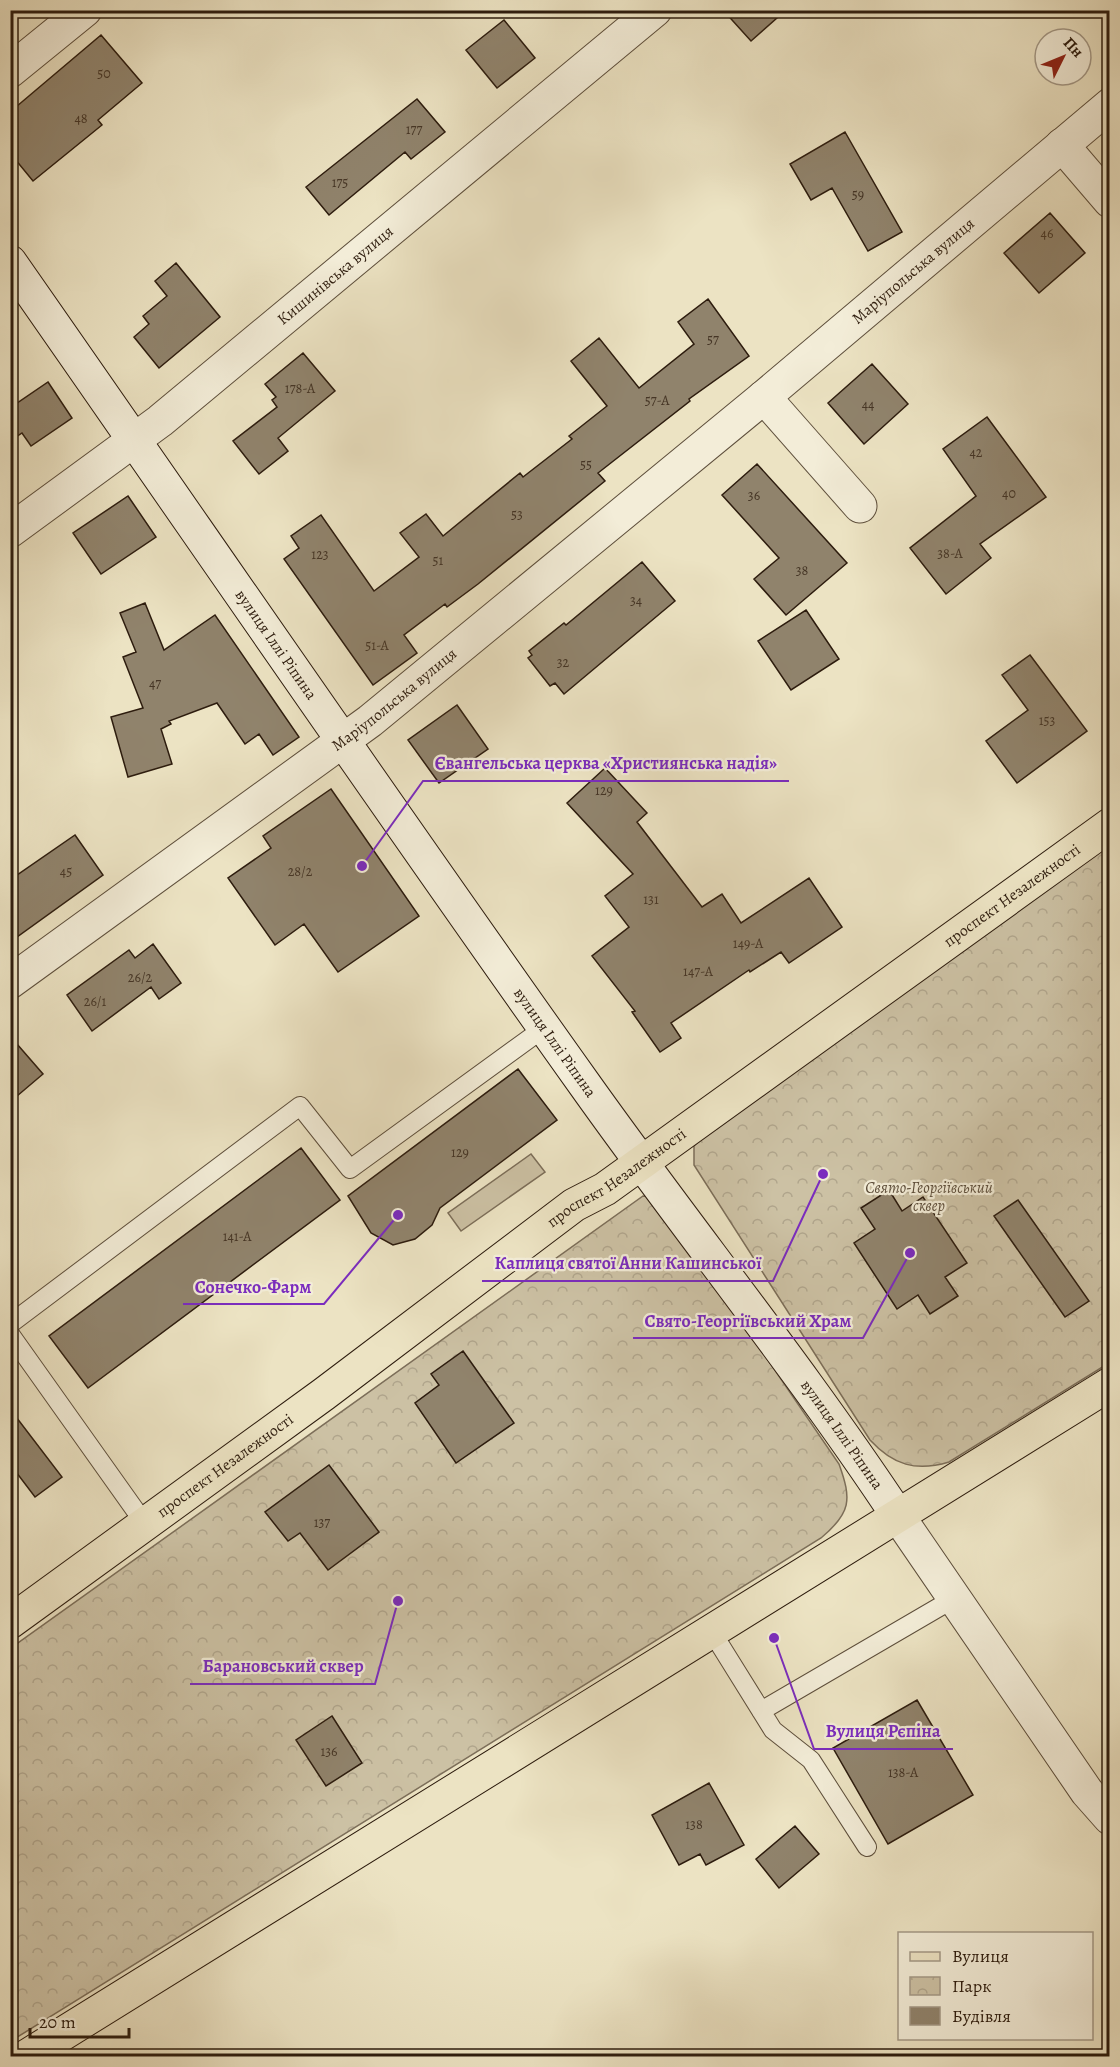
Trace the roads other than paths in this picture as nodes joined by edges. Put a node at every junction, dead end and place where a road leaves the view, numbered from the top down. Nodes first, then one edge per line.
1 (85, 10) edge
2 (655, 10) edge
3 (10, 71) edge
4 (1110, 105) edge
5 (1062, 145) junction
6 (1110, 201) edge
7 (10, 262) edge
8 (764, 397) junction
9 (135, 441) junction
10 (860, 506) dead end
11 (10, 531) edge
12 (344, 740) junction
13 (1110, 825) edge
14 (10, 982) edge
15 (544, 1028) junction
16 (641, 1163) junction
17 (10, 1324) edge
18 (10, 1334) edge
19 (1110, 1384) edge
20 (898, 1516) junction
21 (145, 1524) junction
22 (953, 1599) junction
23 (10, 1622) edge
24 (712, 1632) junction
25 (761, 1711) junction
26 (1107, 1813) edge
27 (867, 1847) dead end
28 (27, 2056) edge

1 - 3 street
2 - 9 street, Кишинівська вулиця
4 - 5 street, Маріупольська вулиця
5 - 6 street
5 - 8 street, Маріупольська вулиця
7 - 9 street, вулиця Іллі Ріпина
8 - 10 street
8 - 12 street, Маріупольська вулиця
9 - 11 street, Кишинівська вулиця
9 - 12 street, вулиця Іллі Ріпина
12 - 14 street, Маріупольська вулиця
12 - 15 street, вулиця Іллі Ріпина
13 - 16 main road, проспект Незалежності
15 - 16 street, вулиця Іллі Ріпина
15 - 17 lane
16 - 20 street, вулиця Іллі Ріпина
16 - 21 main road, проспект Незалежності
18 - 21 lane
19 - 20 main road
20 - 22 street, вулиця Іллі Ріпина
20 - 24 main road
21 - 23 main road, проспект Незалежності
22 - 25 lane
22 - 26 street, вулиця Іллі Ріпина
24 - 25 lane
24 - 28 main road
25 - 27 lane

